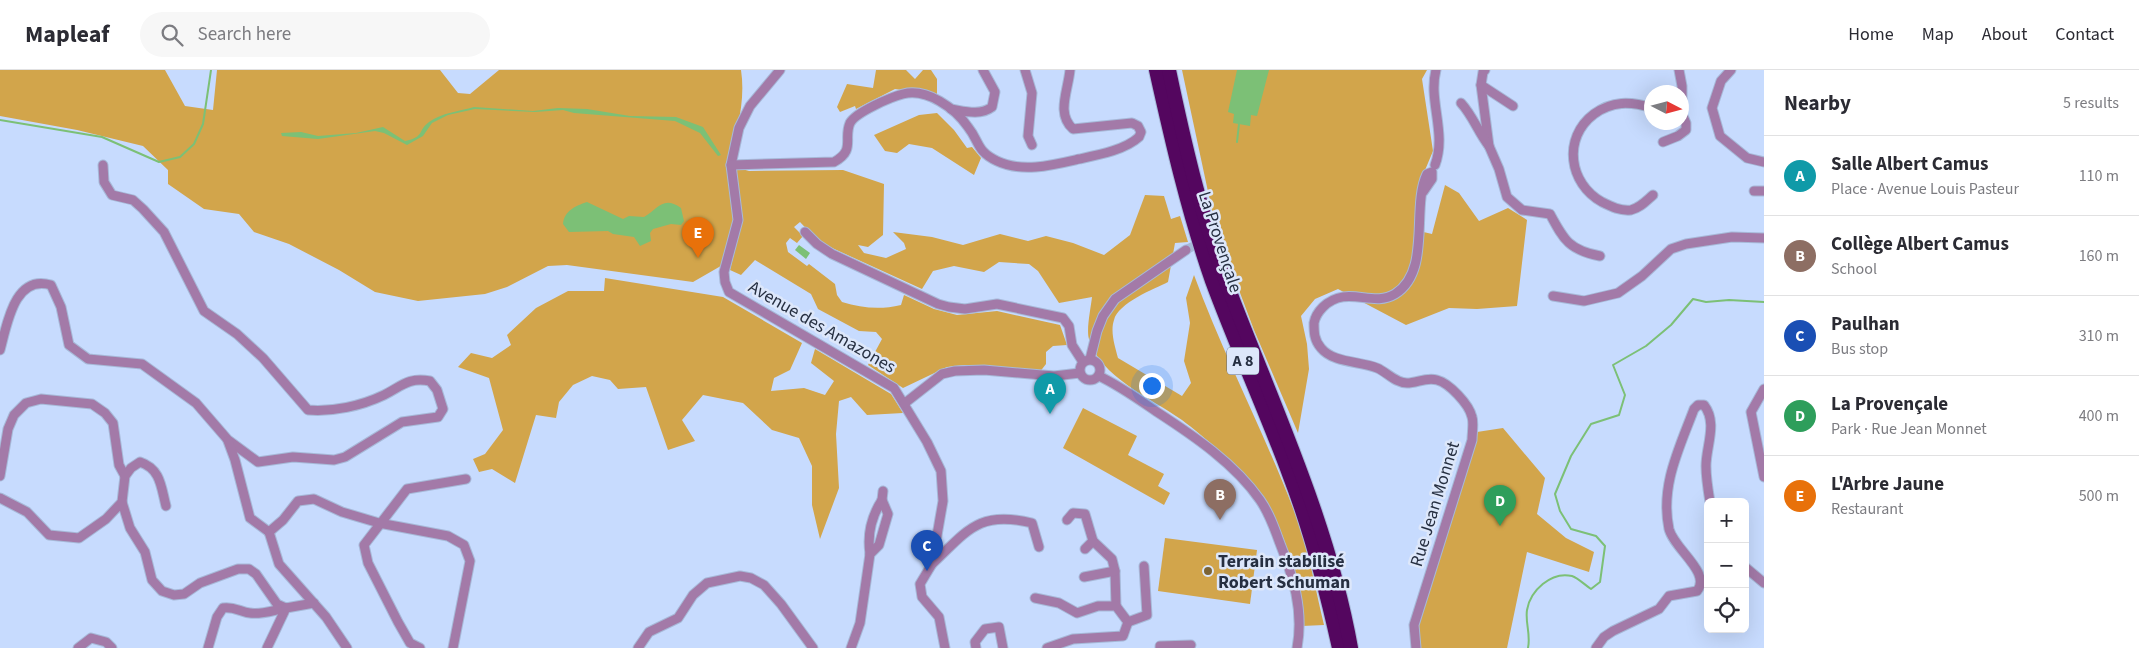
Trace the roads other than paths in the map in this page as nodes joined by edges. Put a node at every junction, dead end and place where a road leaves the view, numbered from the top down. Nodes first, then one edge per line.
1 (983, 70) edge
2 (1025, 70) edge
3 (1070, 70) edge
4 (1156, 70) edge
5 (1169, 70) edge
6 (1436, 70) edge
7 (1485, 70) edge
8 (1679, 70) edge
9 (1731, 70) edge
10 (776, 72) edge
11 (1482, 84) junction
12 (1682, 85) edge
13 (1461, 103) dead end
14 (1513, 106) dead end
15 (1644, 106) edge
16 (951, 109) junction
17 (1686, 130) edge
18 (1663, 142) dead end
19 (1032, 145) dead end
20 (1489, 146) junction
21 (1764, 162) edge
22 (103, 165) dead end
23 (731, 166) junction
24 (1754, 191) dead end
25 (1764, 191) edge
26 (1653, 195) dead end
27 (805, 232) dead end
28 (1764, 238) edge
29 (1186, 250) tunnel mouth
30 (1600, 256) dead end
31 (1553, 296) dead end
32 (0, 350) edge
33 (1087, 361) junction
34 (1080, 373) junction
35 (1099, 376) junction
36 (1764, 389) edge
37 (905, 404) junction
38 (228, 440) junction
39 (0, 476) edge
40 (125, 476) junction
41 (1764, 477) edge
42 (466, 479) dead end
43 (0, 498) edge
44 (1710, 498) edge
45 (122, 502) junction
46 (166, 506) dead end
47 (1067, 520) dead end
48 (379, 523) junction
49 (270, 532) junction
50 (1093, 541) junction
51 (1039, 546) dead end
52 (1085, 549) dead end
53 (870, 554) junction
54 (932, 564) junction
55 (1144, 566) dead end
56 (1749, 570) edge
57 (1115, 571) junction
58 (1084, 577) dead end
59 (1764, 583) edge
60 (1035, 598) dead end
61 (314, 603) junction
62 (1116, 606) junction
63 (286, 608) junction
64 (1128, 622) junction
65 (1191, 646) dead end
66 (78, 648) edge
67 (112, 648) edge
68 (208, 648) edge
69 (267, 648) edge
70 (347, 648) edge
71 (420, 648) edge
72 (453, 648) edge
73 (638, 648) edge
74 (813, 648) edge
75 (851, 648) edge
76 (945, 648) edge
77 (976, 648) edge
78 (1003, 648) edge
79 (1047, 648) edge
80 (1160, 648) edge
81 (1297, 648) edge
82 (1338, 648) edge
83 (1351, 648) edge
84 (1416, 648) edge
85 (1596, 648) edge

1 - 16 street
2 - 19 street
3 - 16 street
4 - 82 highway, La Provençale / A 8
5 - 83 highway, La Provençale / A 8
6 - 84 street, Rue Jean Monnet
7 - 11 street
8 - 12 street
9 - 21 street
10 - 23 street, Avenue des Amazones
11 - 14 street
11 - 20 street
13 - 20 street
15 - 26 street
16 - 23 street
17 - 18 street
20 - 30 street
22 - 38 street
23 - 37 street, Avenue des Amazones
24 - 25 street
27 - 33 street
28 - 31 street
29 - 33 street
32 - 38 street
33 - 34 street
33 - 35 street
34 - 35 street
34 - 37 street
35 - 81 street
36 - 41 street
37 - 54 street, Avenue des Amazones
38 - 49 street
39 - 40 street
40 - 45 street
40 - 46 street
42 - 48 street
43 - 45 street
44 - 85 street
45 - 63 street
47 - 50 street
48 - 49 street
48 - 71 street
48 - 72 street
49 - 61 street
50 - 52 street
50 - 57 street
51 - 54 street
53 - 53 street
53 - 75 street
54 - 76 street, Avenue des Amazones
55 - 64 street
56 - 59 street
57 - 58 street
57 - 62 street
60 - 62 street
61 - 63 street
61 - 70 street
62 - 64 street
63 - 68 street
63 - 69 street
64 - 79 street
65 - 80 street
66 - 67 street
73 - 74 street
77 - 78 street

